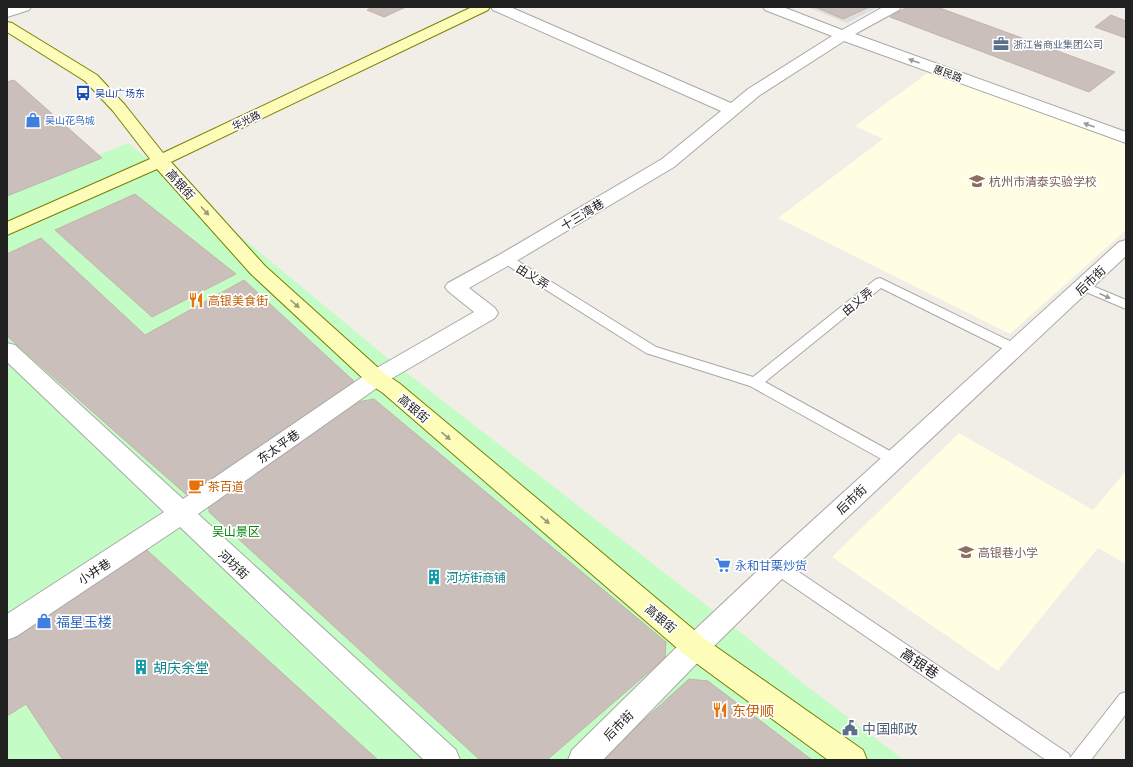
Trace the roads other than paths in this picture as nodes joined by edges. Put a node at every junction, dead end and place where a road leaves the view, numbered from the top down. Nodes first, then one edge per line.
1 (24, 7) edge
2 (483, 7) edge
3 (498, 7) edge
4 (770, 7) edge
5 (894, 7) edge
6 (7, 13) edge
7 (7, 26) edge
8 (843, 35) junction
9 (733, 110) junction
10 (1126, 138) edge
11 (160, 162) junction
12 (7, 229) edge
13 (1126, 246) edge
14 (506, 259) junction
15 (1083, 286) junction
16 (1126, 305) edge
17 (1015, 349) junction
18 (7, 350) edge
19 (376, 378) junction
20 (755, 383) junction
21 (894, 460) junction
22 (180, 514) junction
23 (778, 567) junction
24 (7, 628) edge
25 (695, 647) junction
26 (1126, 700) edge
27 (444, 760) edge
28 (583, 760) edge
29 (852, 760) edge
30 (1062, 760) edge
31 (1080, 760) edge

1 - 6 street
2 - 11 street, 华光路
3 - 9 street
4 - 8 street, 惠民路
5 - 8 street, 十三湾巷
7 - 11 street, 高银街
8 - 9 street, 十三湾巷
10 -> 8 street, 惠民路
9 - 14 street, 十三湾巷
11 - 12 street, 华光路
11 -> 19 street, 高银街
13 - 15 street, 后市街
14 - 19 street, 十三湾巷
14 - 20 lane, 由义弄
15 -> 16 lane
15 - 17 street, 后市街
17 - 20 lane, 由义弄
17 - 21 street, 后市街
18 - 22 street, 河坊街
19 - 22 street, 东太平巷
19 -> 25 street, 高银街
20 - 21 lane, 由义弄
21 - 23 street, 后市街
22 - 24 street, 小井巷
22 - 27 street, 河坊街
23 - 25 street, 后市街
23 - 30 lane, 高银巷
25 - 28 street, 后市街
25 - 29 street, 高银街
26 - 31 lane

